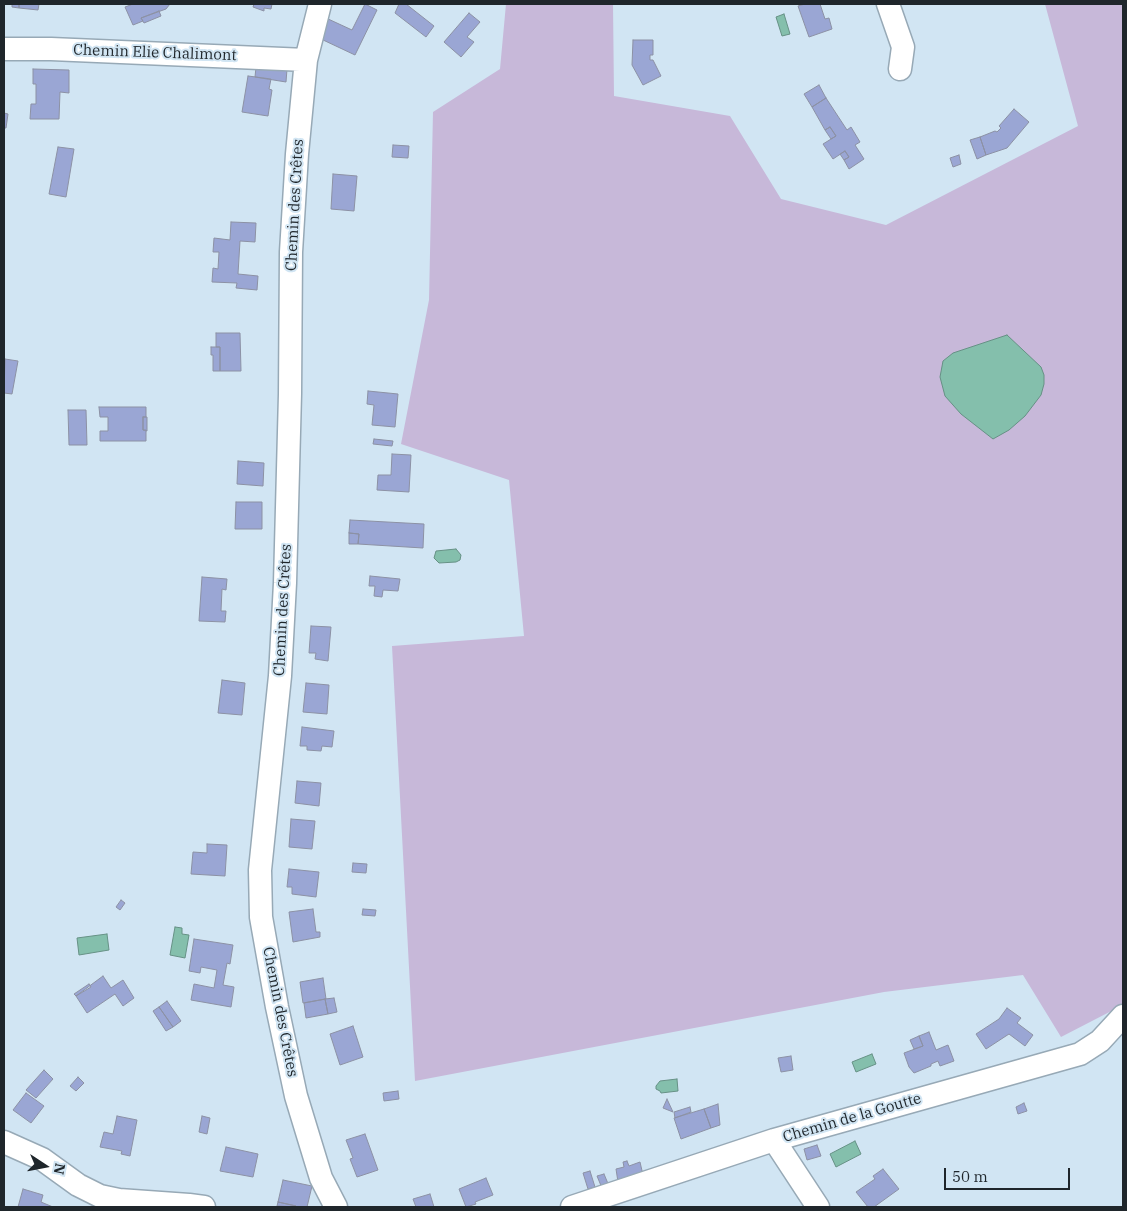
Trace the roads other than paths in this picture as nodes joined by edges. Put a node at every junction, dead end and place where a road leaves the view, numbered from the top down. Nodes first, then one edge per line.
1 (320, 4) edge
2 (888, 4) edge
3 (4, 49) edge
4 (306, 60) junction
5 (900, 69) dead end
6 (1123, 1016) edge
7 (774, 1140) junction
8 (4, 1142) edge
9 (204, 1207) edge
10 (336, 1207) edge
11 (572, 1207) edge
12 (818, 1207) edge

1 - 4 street, Chemin des Crêtes
2 - 5 street
3 - 4 street, Chemin Elie Chalimont
4 - 10 street, Chemin des Crêtes
6 - 7 street, Chemin de la Goutte
7 - 11 street, Chemin de la Goutte
7 - 12 street
8 - 9 street

